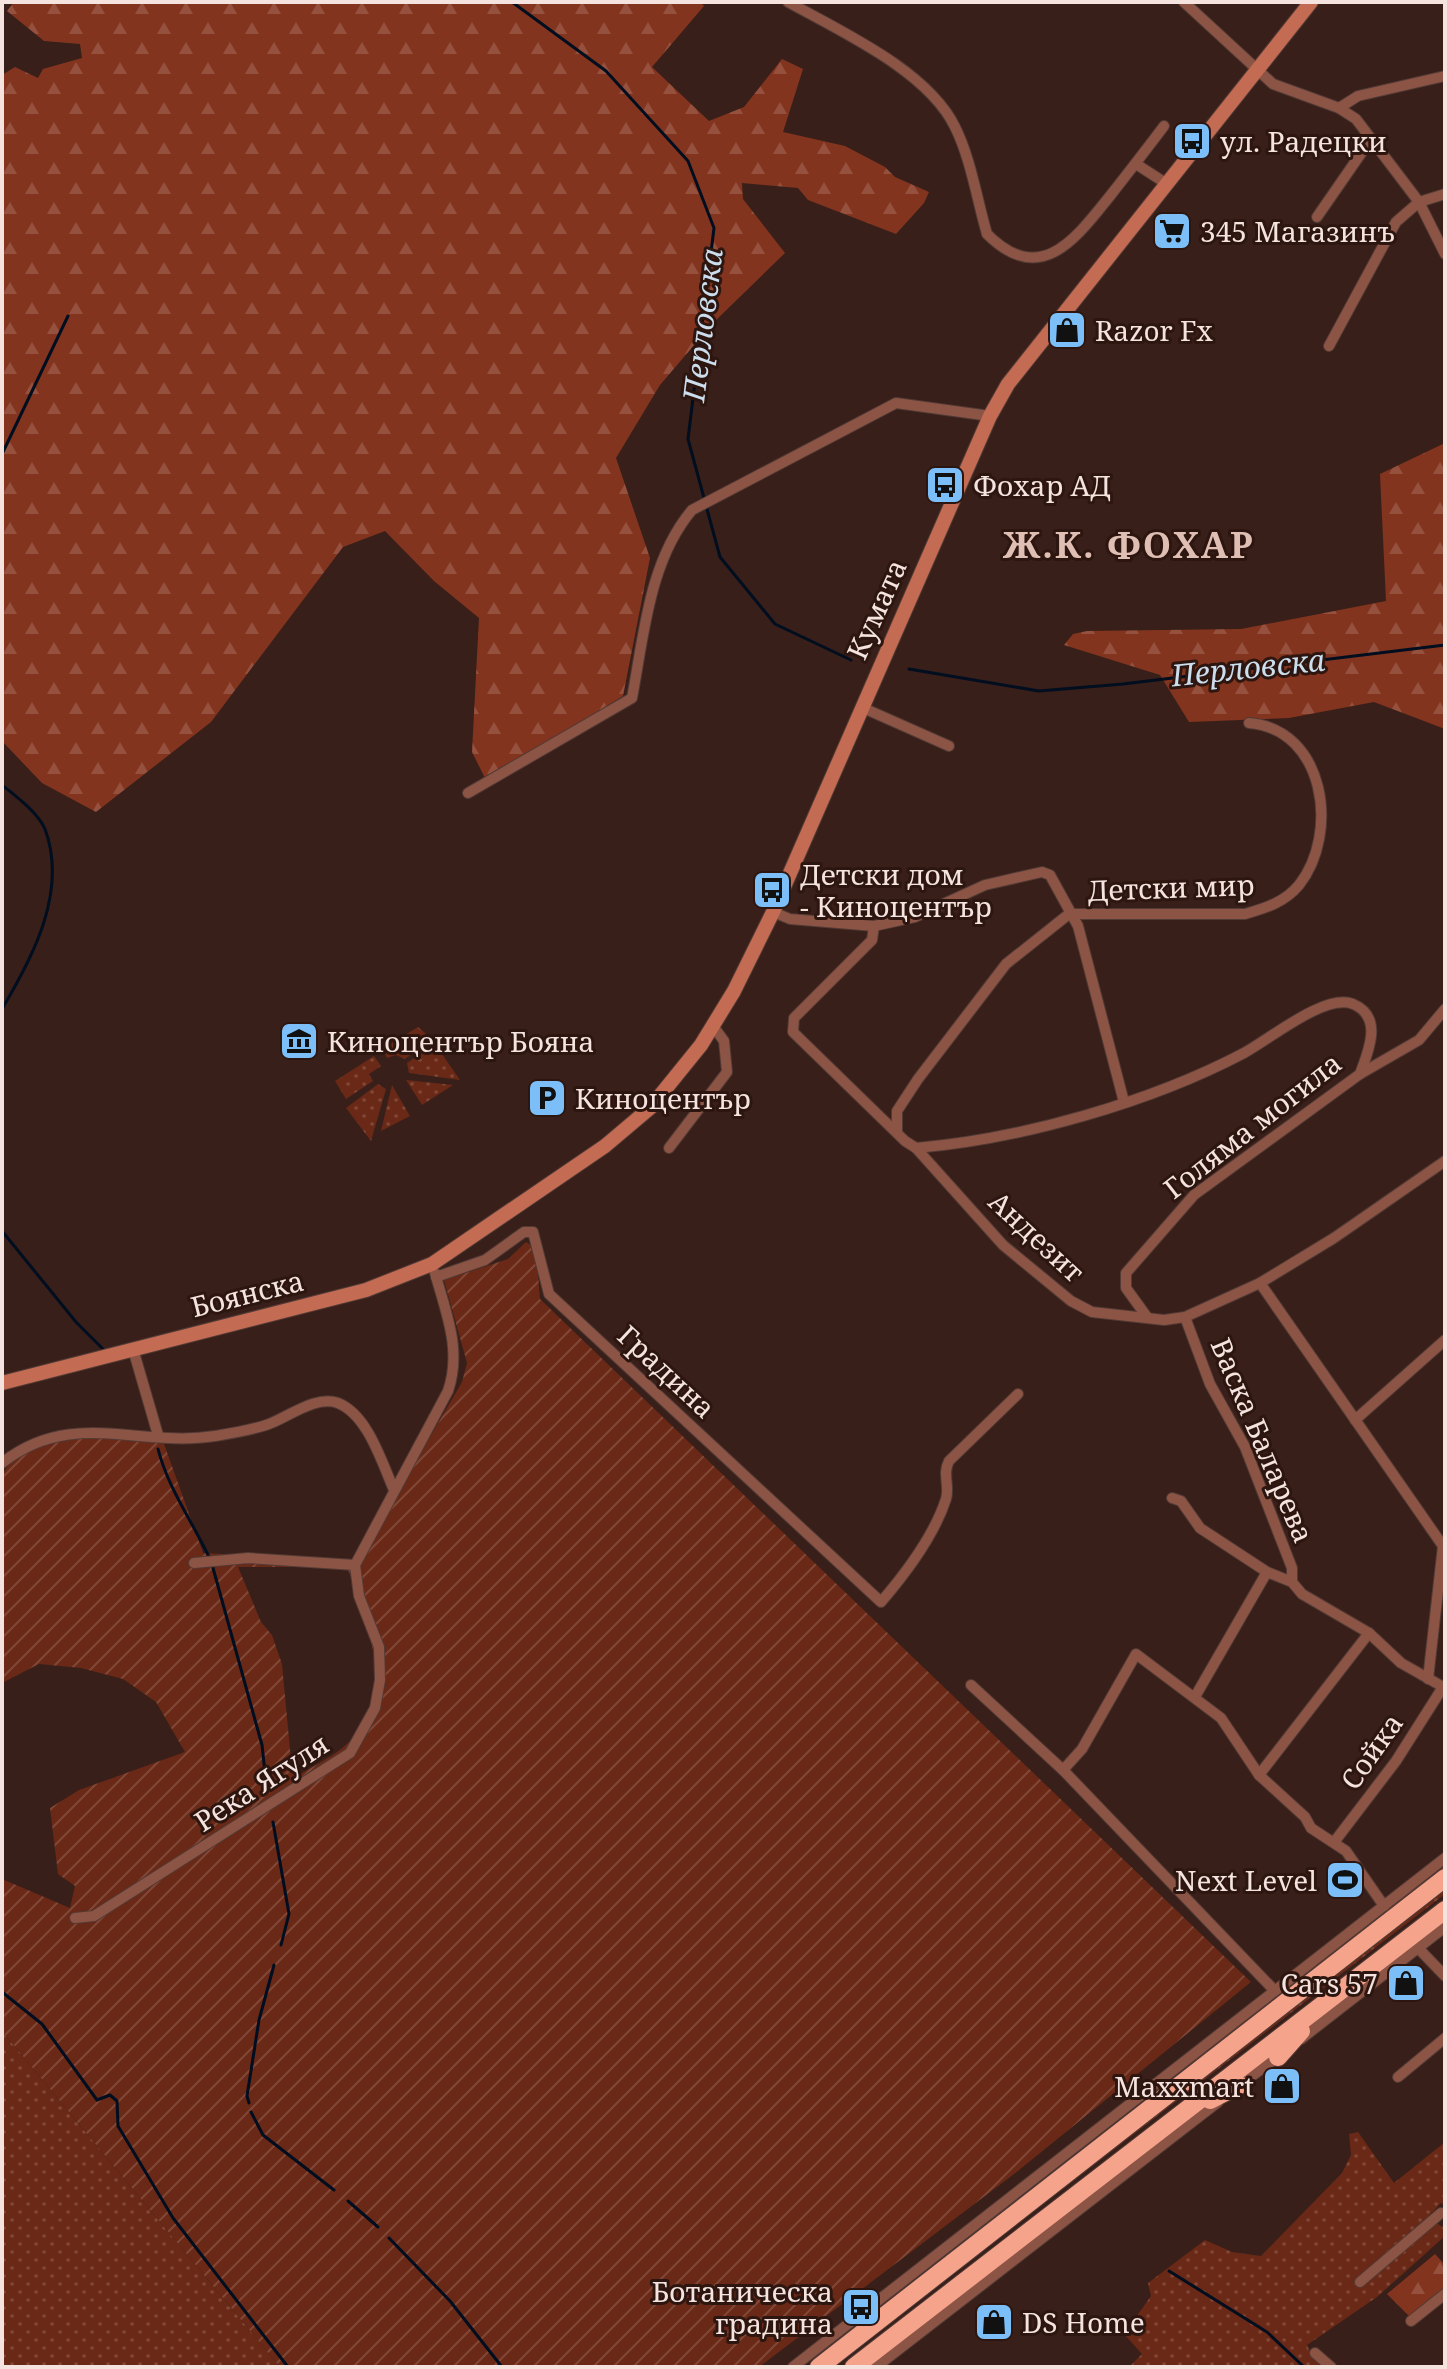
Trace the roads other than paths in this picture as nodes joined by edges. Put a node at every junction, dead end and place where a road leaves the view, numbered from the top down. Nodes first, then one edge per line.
1 (788, 2) edge
2 (1184, 2) edge
3 (1311, 2) edge
4 (1256, 70) junction
5 (1445, 76) edge
6 (1339, 108) junction
7 (1164, 126) dead end
8 (1371, 139) junction
9 (1136, 164) junction
10 (1167, 184) junction
11 (1445, 194) edge
12 (1419, 202) junction
13 (1317, 217) dead end
14 (1445, 254) edge
15 (1329, 346) dead end
16 (990, 416) junction
17 (861, 707) junction
18 (1249, 723) dead end
19 (949, 746) dead end
20 (468, 793) dead end
21 (773, 912) junction
22 (1069, 914) junction
23 (874, 926) junction
24 (1445, 1009) edge
25 (713, 1026) junction
26 (1360, 1074) junction
27 (1124, 1102) junction
28 (897, 1131) junction
29 (669, 1148) dead end
30 (916, 1148) junction
31 (1445, 1161) edge
32 (491, 1222) joint
33 (434, 1271) junction
34 (1260, 1283) junction
35 (1147, 1317) junction
36 (1185, 1317) junction
37 (1445, 1340) edge
38 (133, 1349) junction
39 (2, 1383) edge
40 (1018, 1394) dead end
41 (1355, 1420) junction
42 (158, 1435) junction
43 (2, 1463) edge
44 (394, 1490) junction
45 (1172, 1498) dead end
46 (1444, 1546) edge
47 (194, 1563) dead end
48 (355, 1565) junction
49 (1267, 1572) junction
50 (1292, 1582) junction
51 (1369, 1633) junction
52 (1428, 1679) junction
53 (971, 1685) dead end
54 (1444, 1687) edge
55 (1196, 1695) junction
56 (1063, 1770) junction
57 (1259, 1775) junction
58 (1335, 1841) junction
59 (1445, 1858) edge
60 (1445, 1878) edge
61 (1384, 1906) junction
62 (1445, 1910) edge
63 (75, 1918) dead end
64 (1445, 1927) edge
65 (1418, 1948) junction
66 (1445, 1976) edge
67 (1275, 1991) junction
68 (1332, 1996) junction
69 (1445, 2038) edge
70 (1278, 2057) junction
71 (1398, 2077) dead end
72 (1239, 2085) junction
73 (1165, 2124) junction
74 (1428, 2209) dead end
75 (1443, 2214) edge
76 (1360, 2282) dead end
77 (1445, 2294) edge
78 (1411, 2321) dead end
79 (1315, 2353) dead end
80 (793, 2367) edge
81 (819, 2367) edge
82 (854, 2367) edge
83 (876, 2367) edge
84 (1331, 2367) edge

1 - 9 street
2 - 4 street
3 - 4 main road, Кумата
4 - 6 street
4 - 10 main road, Кумата
5 - 6 street
6 - 8 street
7 - 9 street
8 - 12 street
8 - 13 street
9 - 10 street
10 - 16 main road, Кумата
11 - 12 street
12 - 14 street
12 - 15 street
16 - 17 main road, Кумата
16 - 20 street
17 - 19 street
17 - 21 main road, Кумата
18 - 22 street, Детски мир
21 - 23 street, Детски мир
21 - 25 main road, Кумата
22 - 23 street, Детски мир
22 - 27 street
22 - 28 street
23 - 28 street
24 - 26 street
25 - 29 street
25 - 32 main road, Кумата
26 - 27 street, Голяма могила
26 - 35 street, Голяма могила
27 - 30 street, Голяма могила
28 - 30 street
30 - 35 street, Андезит
31 - 34 street
32 - 33 main road, Боянска
33 - 38 main road, Боянска
33 - 40 street, Градина
33 - 44 street
34 - 36 street
34 - 41 street
35 - 36 street
36 - 50 street, Васка Баларева
37 - 41 street
38 - 39 main road, Боянска
38 - 42 street
41 - 46 street
42 - 43 street
42 - 44 street
44 - 48 street
45 - 49 street
46 - 52 street
47 - 48 street
48 - 63 street, Река Ягуля
49 - 50 street
49 - 55 street
50 - 51 street
51 - 52 street
51 - 57 street
52 - 54 street
53 - 56 street
54 - 58 street, Сойка
55 - 56 street
55 - 57 street
56 - 67 street
57 - 58 street
58 - 61 street
59 - 61 street
60 - 81 highway
61 - 67 street
62 - 68 highway
64 - 65 street
65 - 66 street
65 - 70 street
67 - 80 street
68 - 70 highway
68 - 73 highway
69 - 71 street
70 - 72 street
72 - 73 highway
72 - 83 street
73 - 82 highway
74 - 75 street
75 - 76 street
77 - 78 street
79 - 84 street

